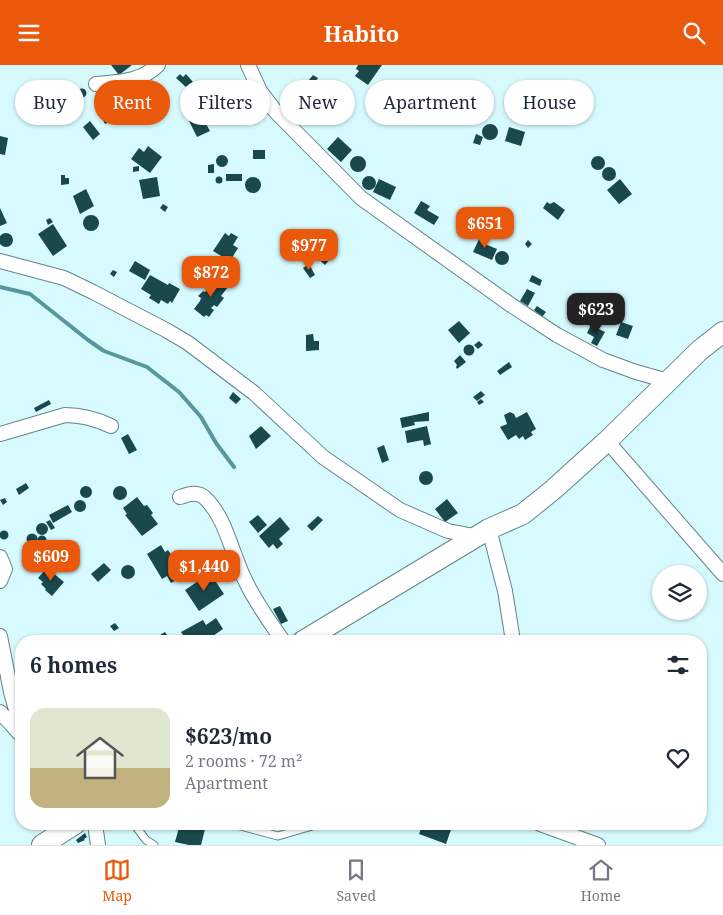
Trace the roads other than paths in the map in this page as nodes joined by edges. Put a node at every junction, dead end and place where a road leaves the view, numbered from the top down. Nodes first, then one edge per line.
1 (158, 65) edge
2 (248, 65) edge
3 (129, 80) edge
4 (0, 261) edge
5 (723, 332) edge
6 (668, 381) junction
7 (111, 426) dead end
8 (0, 435) edge
9 (607, 441) junction
10 (180, 497) dead end
11 (489, 529) junction
12 (0, 557) edge
13 (723, 574) edge
14 (0, 581) edge
15 (0, 635) edge
16 (279, 635) edge
17 (313, 635) edge
18 (512, 635) edge
19 (15, 706) edge
20 (0, 712) edge
21 (15, 728) edge
22 (66, 830) edge
23 (95, 830) edge
24 (138, 830) edge
25 (256, 830) edge
26 (300, 830) edge
27 (557, 830) edge
28 (42, 845) edge
29 (98, 845) edge
30 (154, 845) edge
31 (598, 845) edge

1 - 3 street
2 - 6 street
4 - 11 street
5 - 6 street
6 - 9 street
7 - 8 street
9 - 11 street
9 - 13 street
10 - 16 street
11 - 17 street
11 - 18 street
12 - 14 street
15 - 19 street
20 - 21 street
22 - 28 street
23 - 29 street
24 - 30 lane
25 - 26 lane
27 - 31 street

